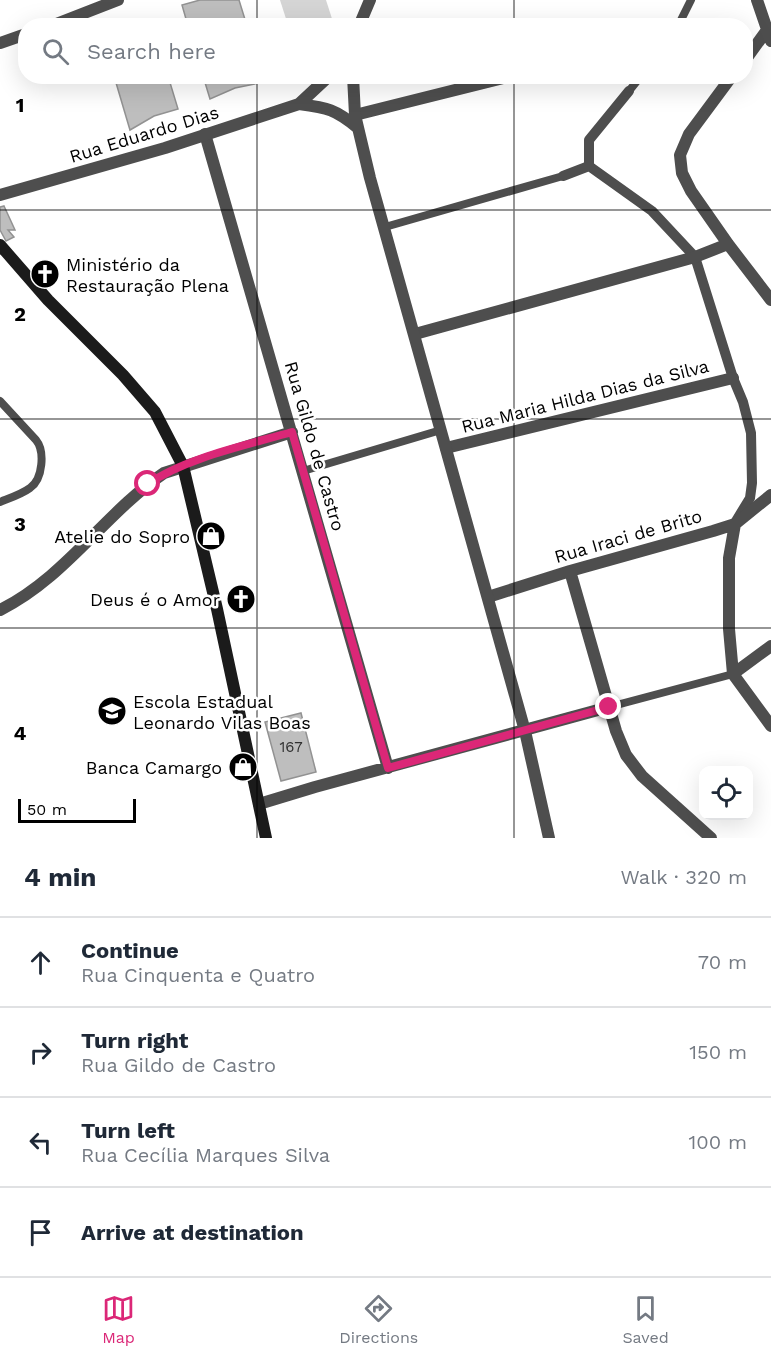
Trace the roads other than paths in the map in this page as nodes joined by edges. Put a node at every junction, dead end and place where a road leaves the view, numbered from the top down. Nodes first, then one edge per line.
1 (118, 0) edge
2 (370, 0) edge
3 (691, 0) edge
4 (757, 0) edge
5 (72, 18) edge
6 (362, 18) edge
7 (682, 18) edge
8 (769, 36) edge
9 (18, 37) edge
10 (0, 43) edge
11 (753, 52) edge
12 (320, 84) edge
13 (353, 84) edge
14 (480, 84) edge
15 (635, 84) edge
16 (726, 84) edge
17 (629, 91) joint
18 (299, 104) junction
19 (355, 116) junction
20 (358, 128) junction
21 (205, 134) junction
22 (589, 166) junction
23 (563, 176) joint
24 (0, 195) edge
25 (385, 227) junction
26 (0, 244) edge
27 (728, 244) junction
28 (694, 257) junction
29 (771, 300) edge
30 (415, 334) junction
31 (733, 378) junction
32 (0, 401) edge
33 (441, 430) junction
34 (292, 432) junction
35 (446, 448) junction
36 (183, 465) junction
37 (303, 471) junction
38 (771, 495) edge
39 (0, 502) edge
40 (735, 524) junction
41 (570, 571) junction
42 (488, 597) junction
43 (0, 610) edge
44 (771, 646) edge
45 (733, 674) junction
46 (609, 707) junction
47 (771, 726) edge
48 (525, 731) junction
49 (388, 768) junction
50 (259, 804) junction
51 (266, 838) edge
52 (549, 838) edge
53 (711, 838) edge

1 - 5 street
2 - 6 street
3 - 7 lane
4 - 8 street
8 - 11 street
9 - 10 street
12 - 18 street, Rua Eduardo Dias
13 - 19 street
14 - 19 street
15 - 17 lane
16 - 27 street
17 - 22 street
18 - 20 street, Rua Eduardo Dias
18 - 21 street, Rua Eduardo Dias
19 - 20 street
20 - 25 street
21 - 24 street, Rua Eduardo Dias
21 - 34 street, Rua Gildo de Castro
22 - 23 street
22 - 28 street
23 - 25 lane
25 - 30 street
26 - 36 main road
27 - 28 street
27 - 29 street
28 - 30 street
28 - 31 street
30 - 33 street
31 - 35 street, Rua Maria Hilda Dias da Silva
31 - 40 street
32 - 39 lane
33 - 35 street
33 - 37 lane
34 - 36 street
34 - 37 street, Rua Gildo de Castro
35 - 42 street
36 - 43 street
36 - 50 main road
37 - 49 street, Rua Gildo de Castro
38 - 40 street, Rua Iraci de Brito
40 - 41 street, Rua Iraci de Brito
40 - 45 street
41 - 42 street, Rua Iraci de Brito
41 - 46 street
42 - 48 street
44 - 45 street
45 - 46 lane
45 - 47 street
46 - 48 street
46 - 53 street
48 - 49 street
48 - 52 street
49 - 50 street
50 - 51 main road

